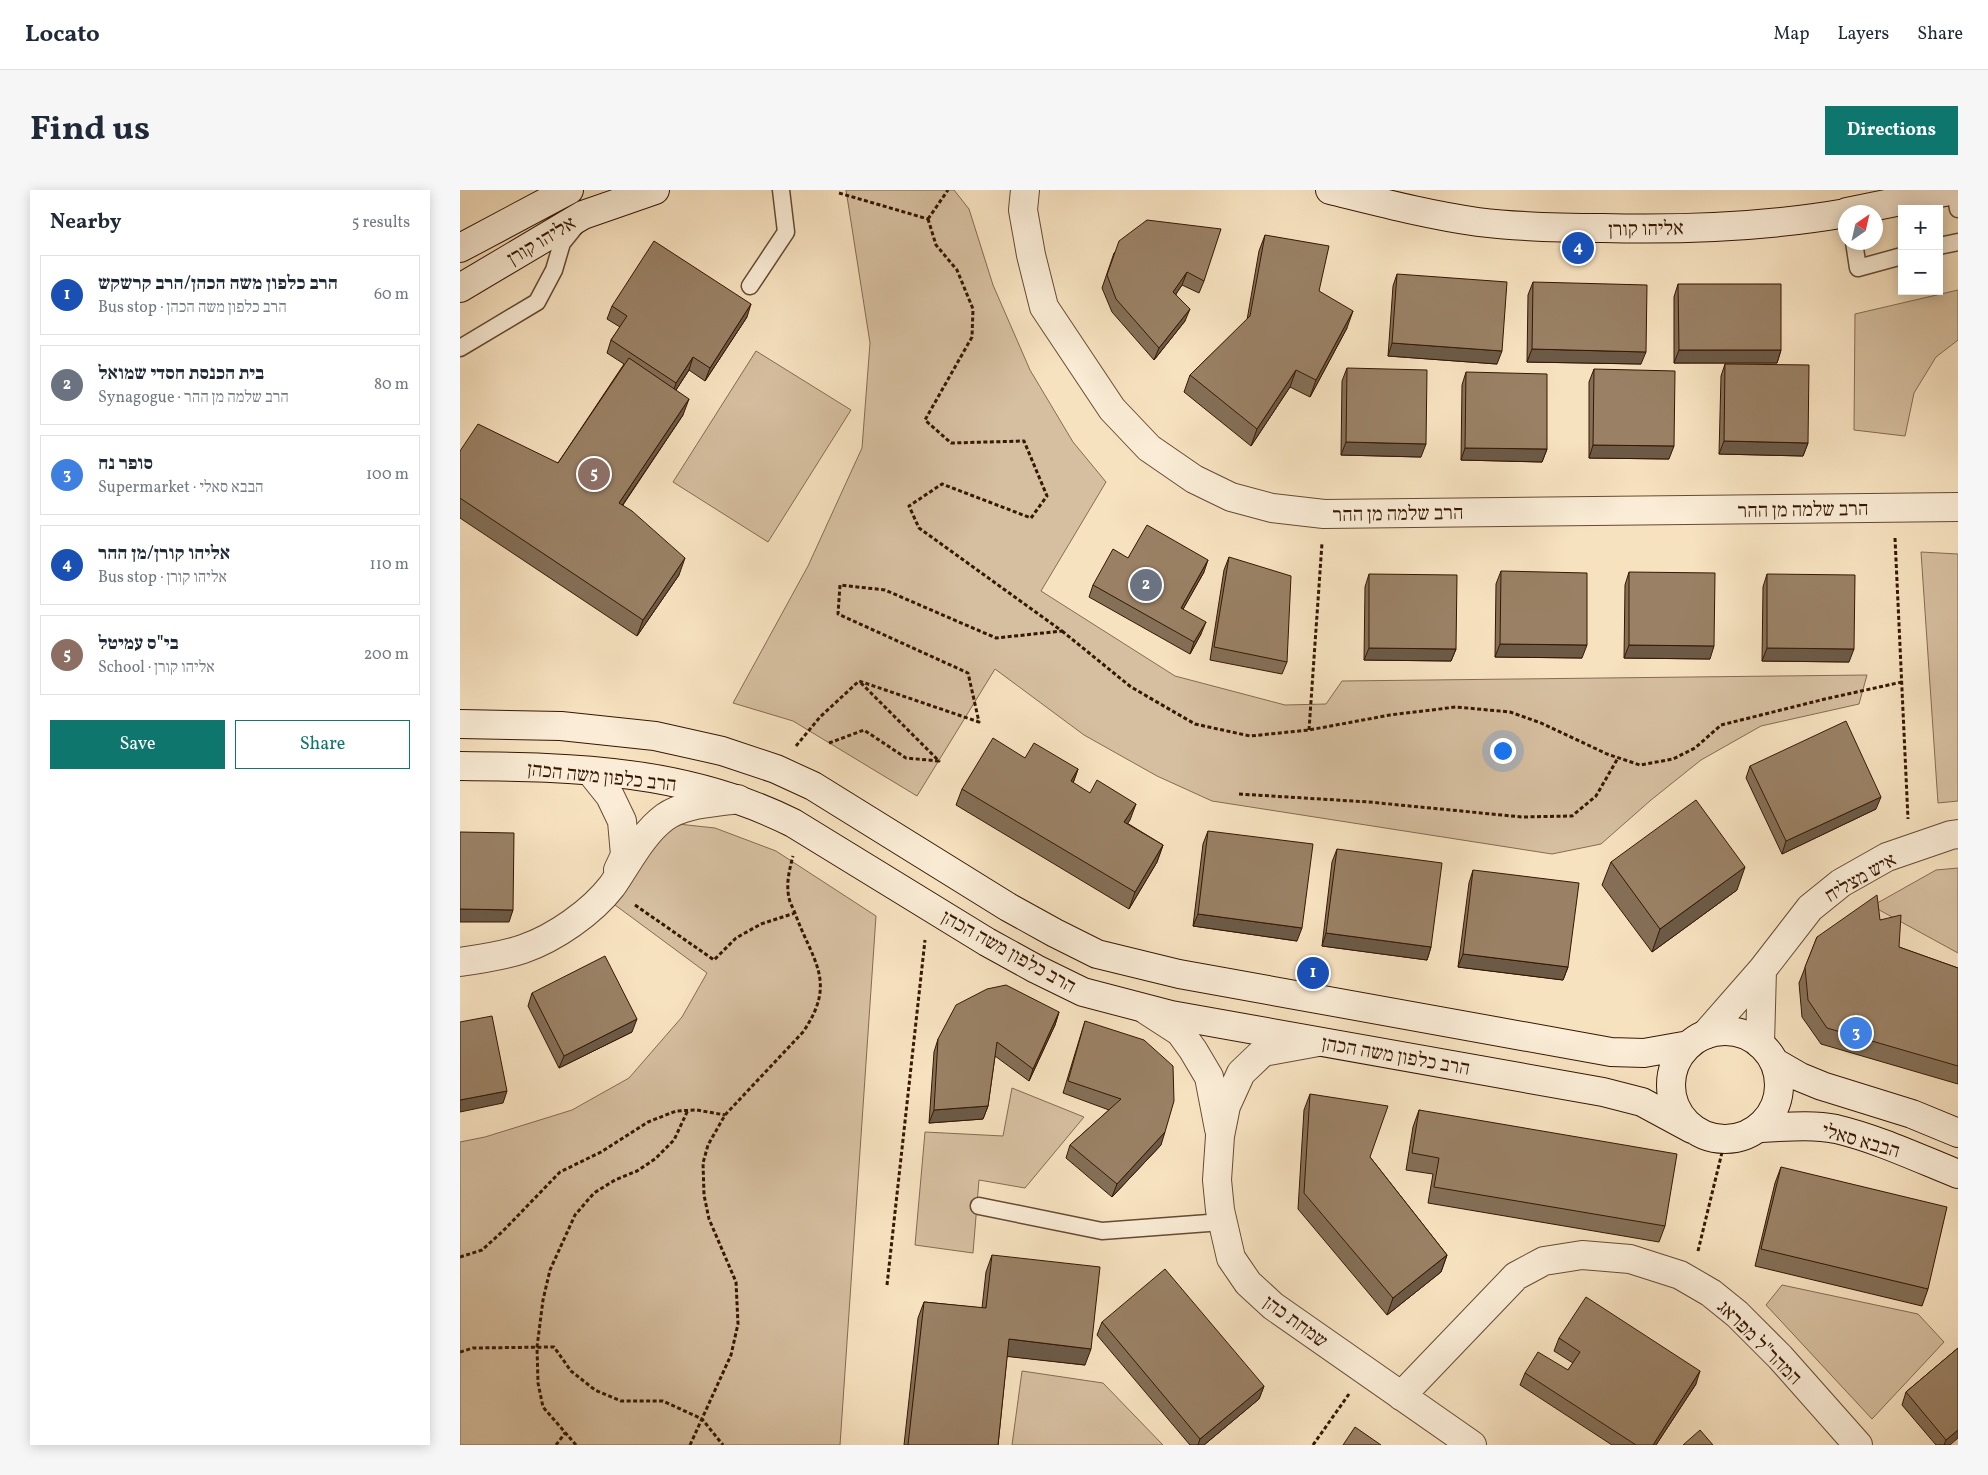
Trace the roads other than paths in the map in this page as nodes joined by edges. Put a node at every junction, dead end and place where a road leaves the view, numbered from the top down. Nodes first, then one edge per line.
1 (570, 190) edge
2 (655, 190) edge
3 (781, 190) edge
4 (1025, 190) edge
5 (1330, 190) edge
6 (1955, 190) edge
7 (1882, 205) edge
8 (1958, 209) edge
9 (1838, 214) edge
10 (583, 215) junction
11 (1958, 242) edge
12 (1943, 245) edge
13 (460, 248) edge
14 (1855, 250) edge
15 (1898, 257) edge
16 (750, 286) dead end
17 (460, 288) edge
18 (460, 348) edge
19 (1958, 507) edge
20 (460, 724) edge
21 (460, 766) edge
22 (590, 771) junction
23 (738, 799) junction
24 (1958, 834) edge
25 (610, 887) junction
26 (460, 962) edge
27 (1762, 970) junction
28 (1145, 1009) junction
29 (1697, 1040) junction
30 (1319, 1042) junction
31 (1767, 1053) junction
32 (1759, 1128) junction
33 (1692, 1129) junction
34 (1958, 1133) edge
35 (1220, 1136) junction
36 (1958, 1174) edge
37 (979, 1206) dead end
38 (1222, 1222) junction
39 (1401, 1396) junction
40 (1472, 1445) edge
41 (1858, 1445) edge

1 - 13 street, אליהו קורן
2 - 10 street, אליהו קורן
3 - 16 lane
4 - 19 street, הרב שלמה מן ההר
5 - 9 street, אליהו קורן
6 - 7 street, אליהו קורן
6 - 8 lane
10 - 17 street, אליהו קורן
10 - 18 lane
11 - 12 lane
14 - 15 lane
20 - 29 street, הרב כלפון משה הכהן
21 - 22 street, הרב כלפון משה הכהן
22 - 23 street, הרב כלפון משה הכהן
22 - 25 street
23 - 25 street
23 - 28 street, הרב כלפון משה הכהן
24 - 27 street, איש מצליח
25 - 26 street
27 - 29 street, איש מצליח
27 - 31 street
28 - 30 street, הרב כלפון משה הכהן
28 - 35 street
29 - 31 street
29 - 33 street
30 - 33 street, הרב כלפון משה הכהן
30 - 35 street
31 - 32 street
31 - 34 street, הבבא סאלי
32 - 33 street
32 - 36 street, הבבא סאלי
35 - 38 street, שמחת כהן
37 - 38 lane
38 - 39 street, שמחת כהן
39 - 40 street, שמחת כהן
39 - 41 street, המהר"ל מפראג

